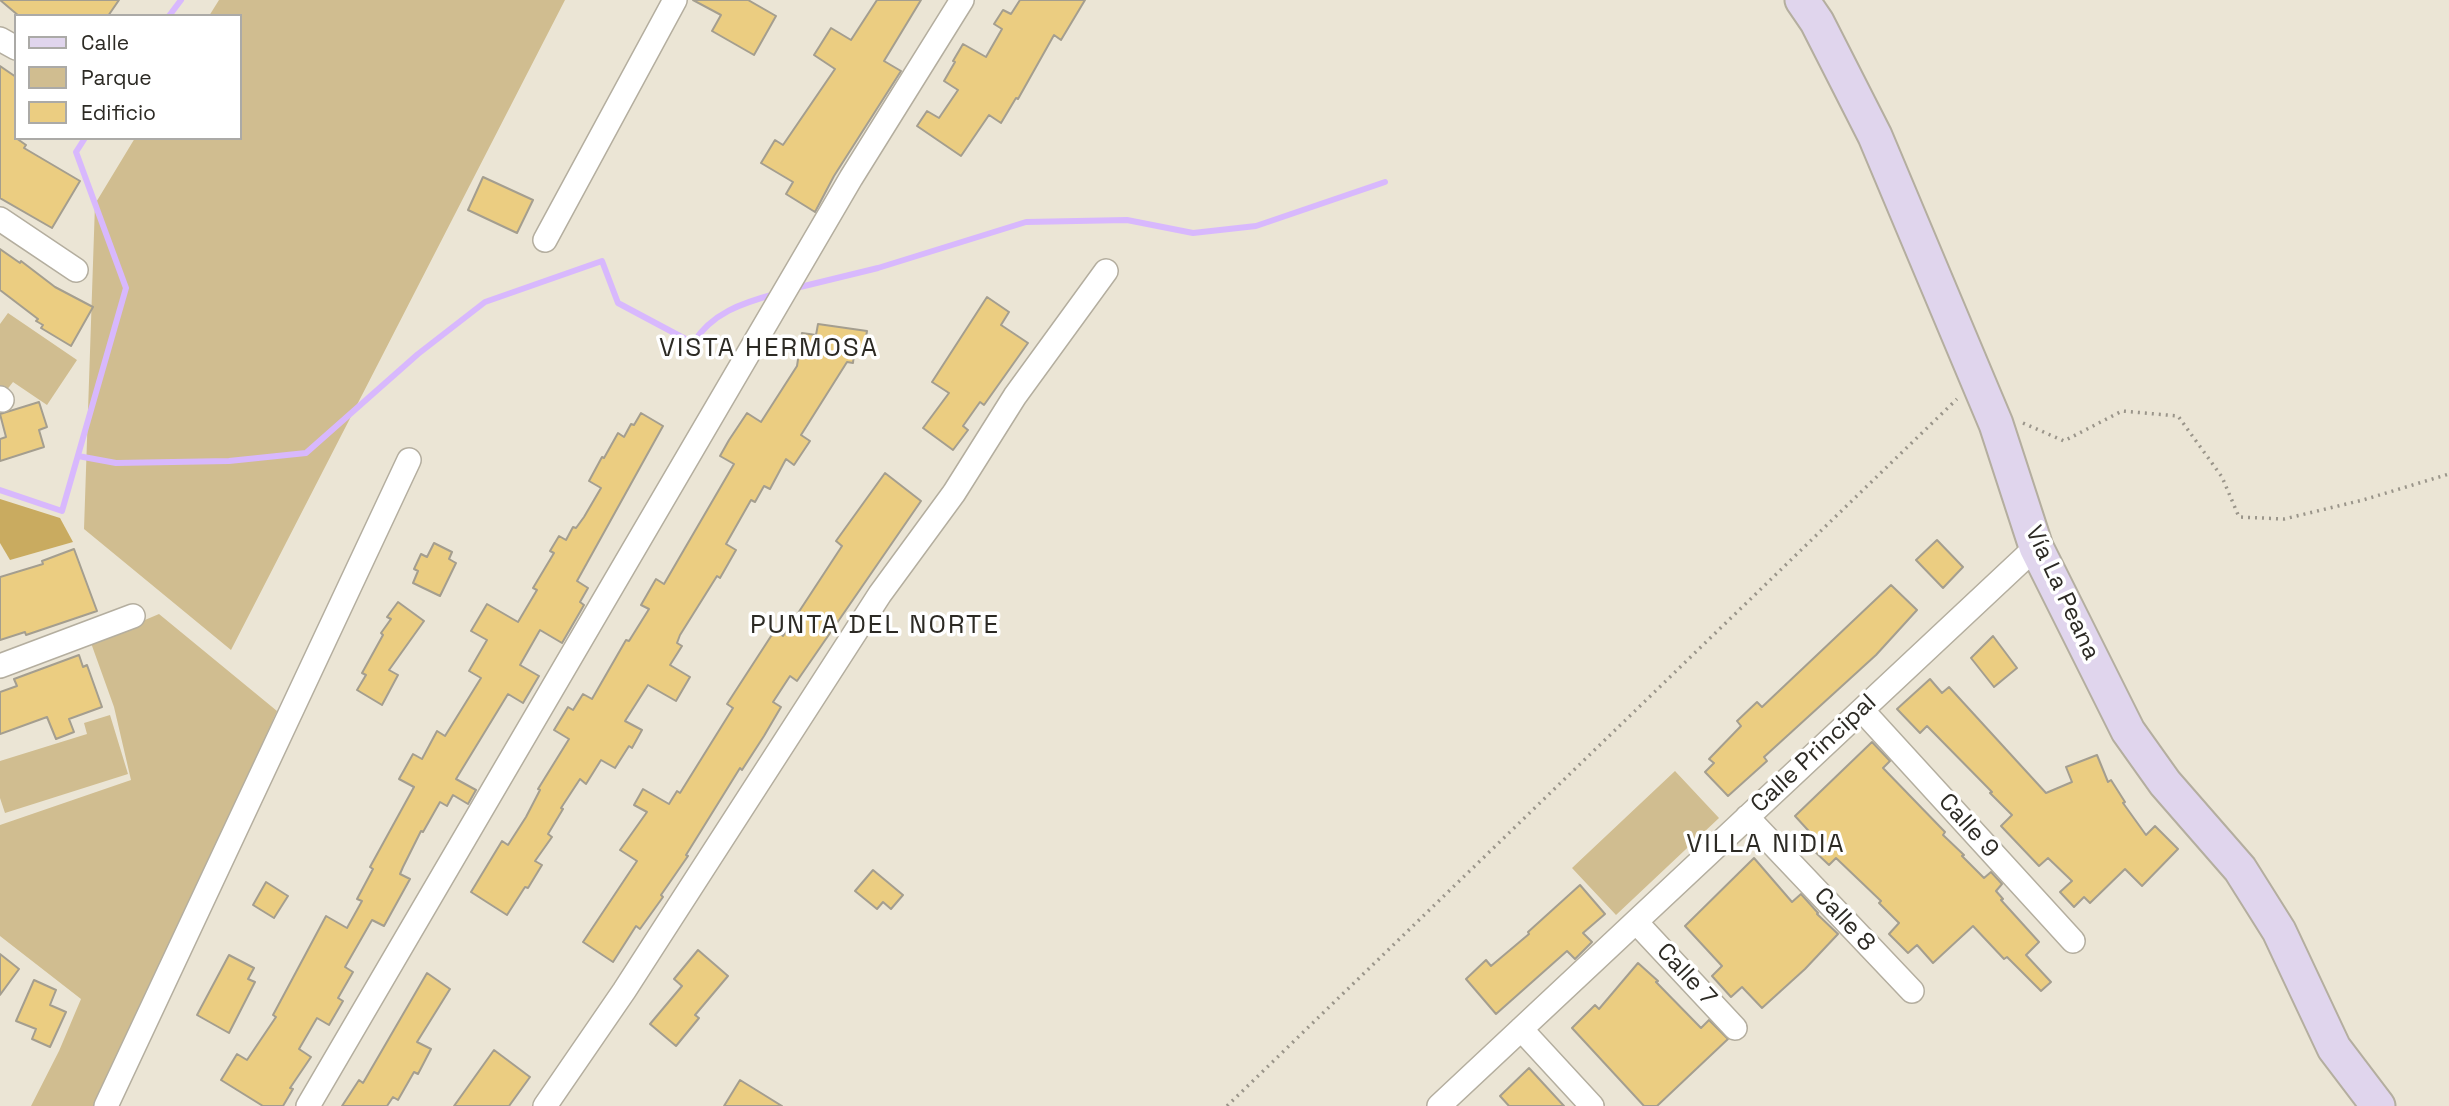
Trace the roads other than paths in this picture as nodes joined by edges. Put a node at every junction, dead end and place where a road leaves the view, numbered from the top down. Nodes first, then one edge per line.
1 (675, 0) edge
2 (962, 0) edge
3 (1802, 0) edge
4 (0, 219) edge
5 (545, 240) dead end
6 (76, 270) dead end
7 (1106, 271) dead end
8 (409, 460) dead end
9 (2036, 547) junction
10 (133, 616) dead end
11 (0, 666) edge
12 (1862, 710) junction
13 (1747, 817) junction
14 (1636, 922) junction
15 (2073, 941) dead end
16 (1912, 992) dead end
17 (1735, 1028) dead end
18 (1521, 1029) junction
19 (106, 1106) edge
20 (308, 1106) edge
21 (545, 1106) edge
22 (1439, 1106) edge
23 (1592, 1106) edge
24 (2378, 1106) edge

1 - 5 street
2 - 20 street
3 - 9 street, Vía La Peana
4 - 6 street
7 - 21 street
8 - 19 street
9 - 12 street, Calle Principal
9 - 24 street, Vía La Peana
10 - 11 street
12 - 13 street, Calle Principal
12 - 15 street, Calle 9
13 - 14 street, Calle Principal
13 - 16 street, Calle 8
14 - 17 street, Calle 7
14 - 18 street, Calle Principal
18 - 22 street, Calle Principal
18 - 23 street

